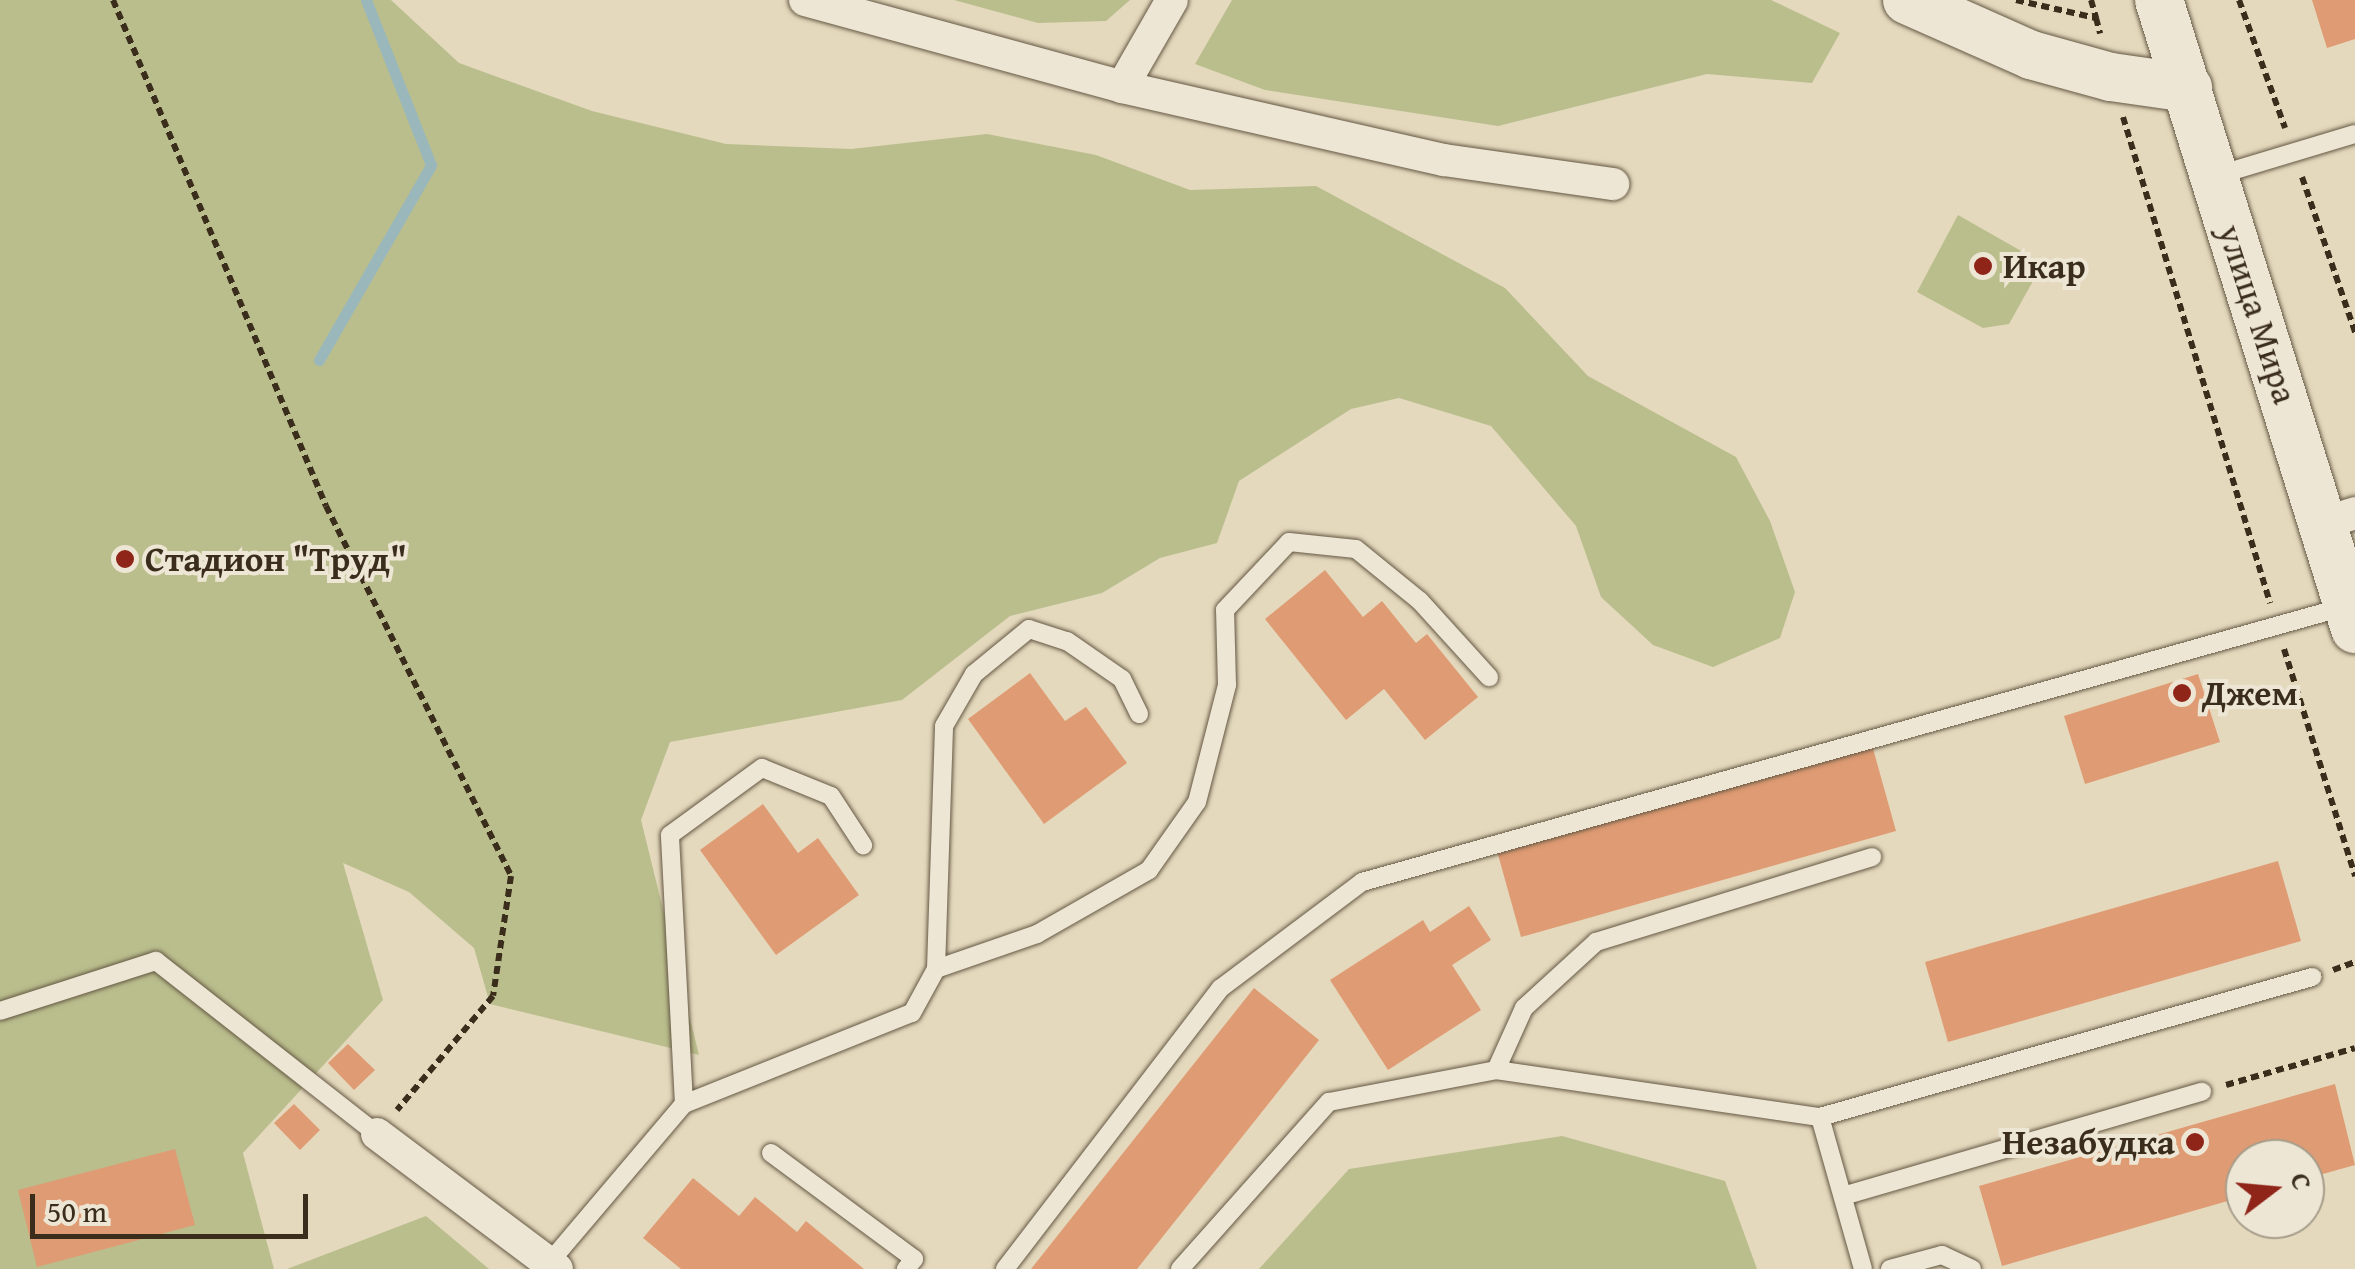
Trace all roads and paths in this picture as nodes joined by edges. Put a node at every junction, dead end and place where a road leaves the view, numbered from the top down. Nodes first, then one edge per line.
1 (113, 0) edge
2 (805, 0) edge
3 (1172, 0) edge
4 (1906, 0) edge
5 (2091, 0) edge
6 (2160, 0) edge
7 (2096, 18) dead end
8 (1122, 87) junction
9 (2188, 88) junction
10 (2355, 134) edge
11 (2139, 175) dead end
12 (2214, 176) junction
13 (1613, 184) dead end
14 (2339, 518) edge
15 (2351, 617) edge
16 (2278, 629) junction
17 (1489, 677) dead end
18 (1140, 714) dead end
19 (863, 845) dead end
20 (1872, 857) dead end
21 (2355, 876) edge
22 (936, 969) junction
23 (2312, 977) dead end
24 (0, 1011) edge
25 (2355, 1048) edge
26 (1496, 1070) junction
27 (2202, 1092) joint
28 (684, 1104) junction
29 (1820, 1117) junction
30 (377, 1134) junction
31 (771, 1153) dead end
32 (1844, 1196) junction
33 (553, 1266) edge
34 (906, 1269) edge
35 (1005, 1269) edge
36 (1180, 1269) edge
37 (1863, 1269) edge
38 (1890, 1269) edge
39 (1972, 1269) edge

1 - 30 path
2 - 8 street
3 - 8 street
4 - 9 street
5 - 7 path
6 - 9 street, улица Мира
8 - 13 street
9 - 12 street, улица Мира
10 - 12 lane
11 - 16 path
12 - 14 street, улица Мира
14 - 15 street, улица Мира
15 - 16 lane
16 - 21 path
16 - 35 lane
17 - 22 lane
18 - 22 lane
19 - 28 lane
20 - 26 lane
22 - 28 lane
23 - 29 lane
24 - 30 lane
25 - 27 path
26 - 29 lane
26 - 36 lane
27 - 32 lane
28 - 33 lane
29 - 32 lane
30 - 33 street
31 - 34 lane
32 - 37 lane
38 - 39 lane

